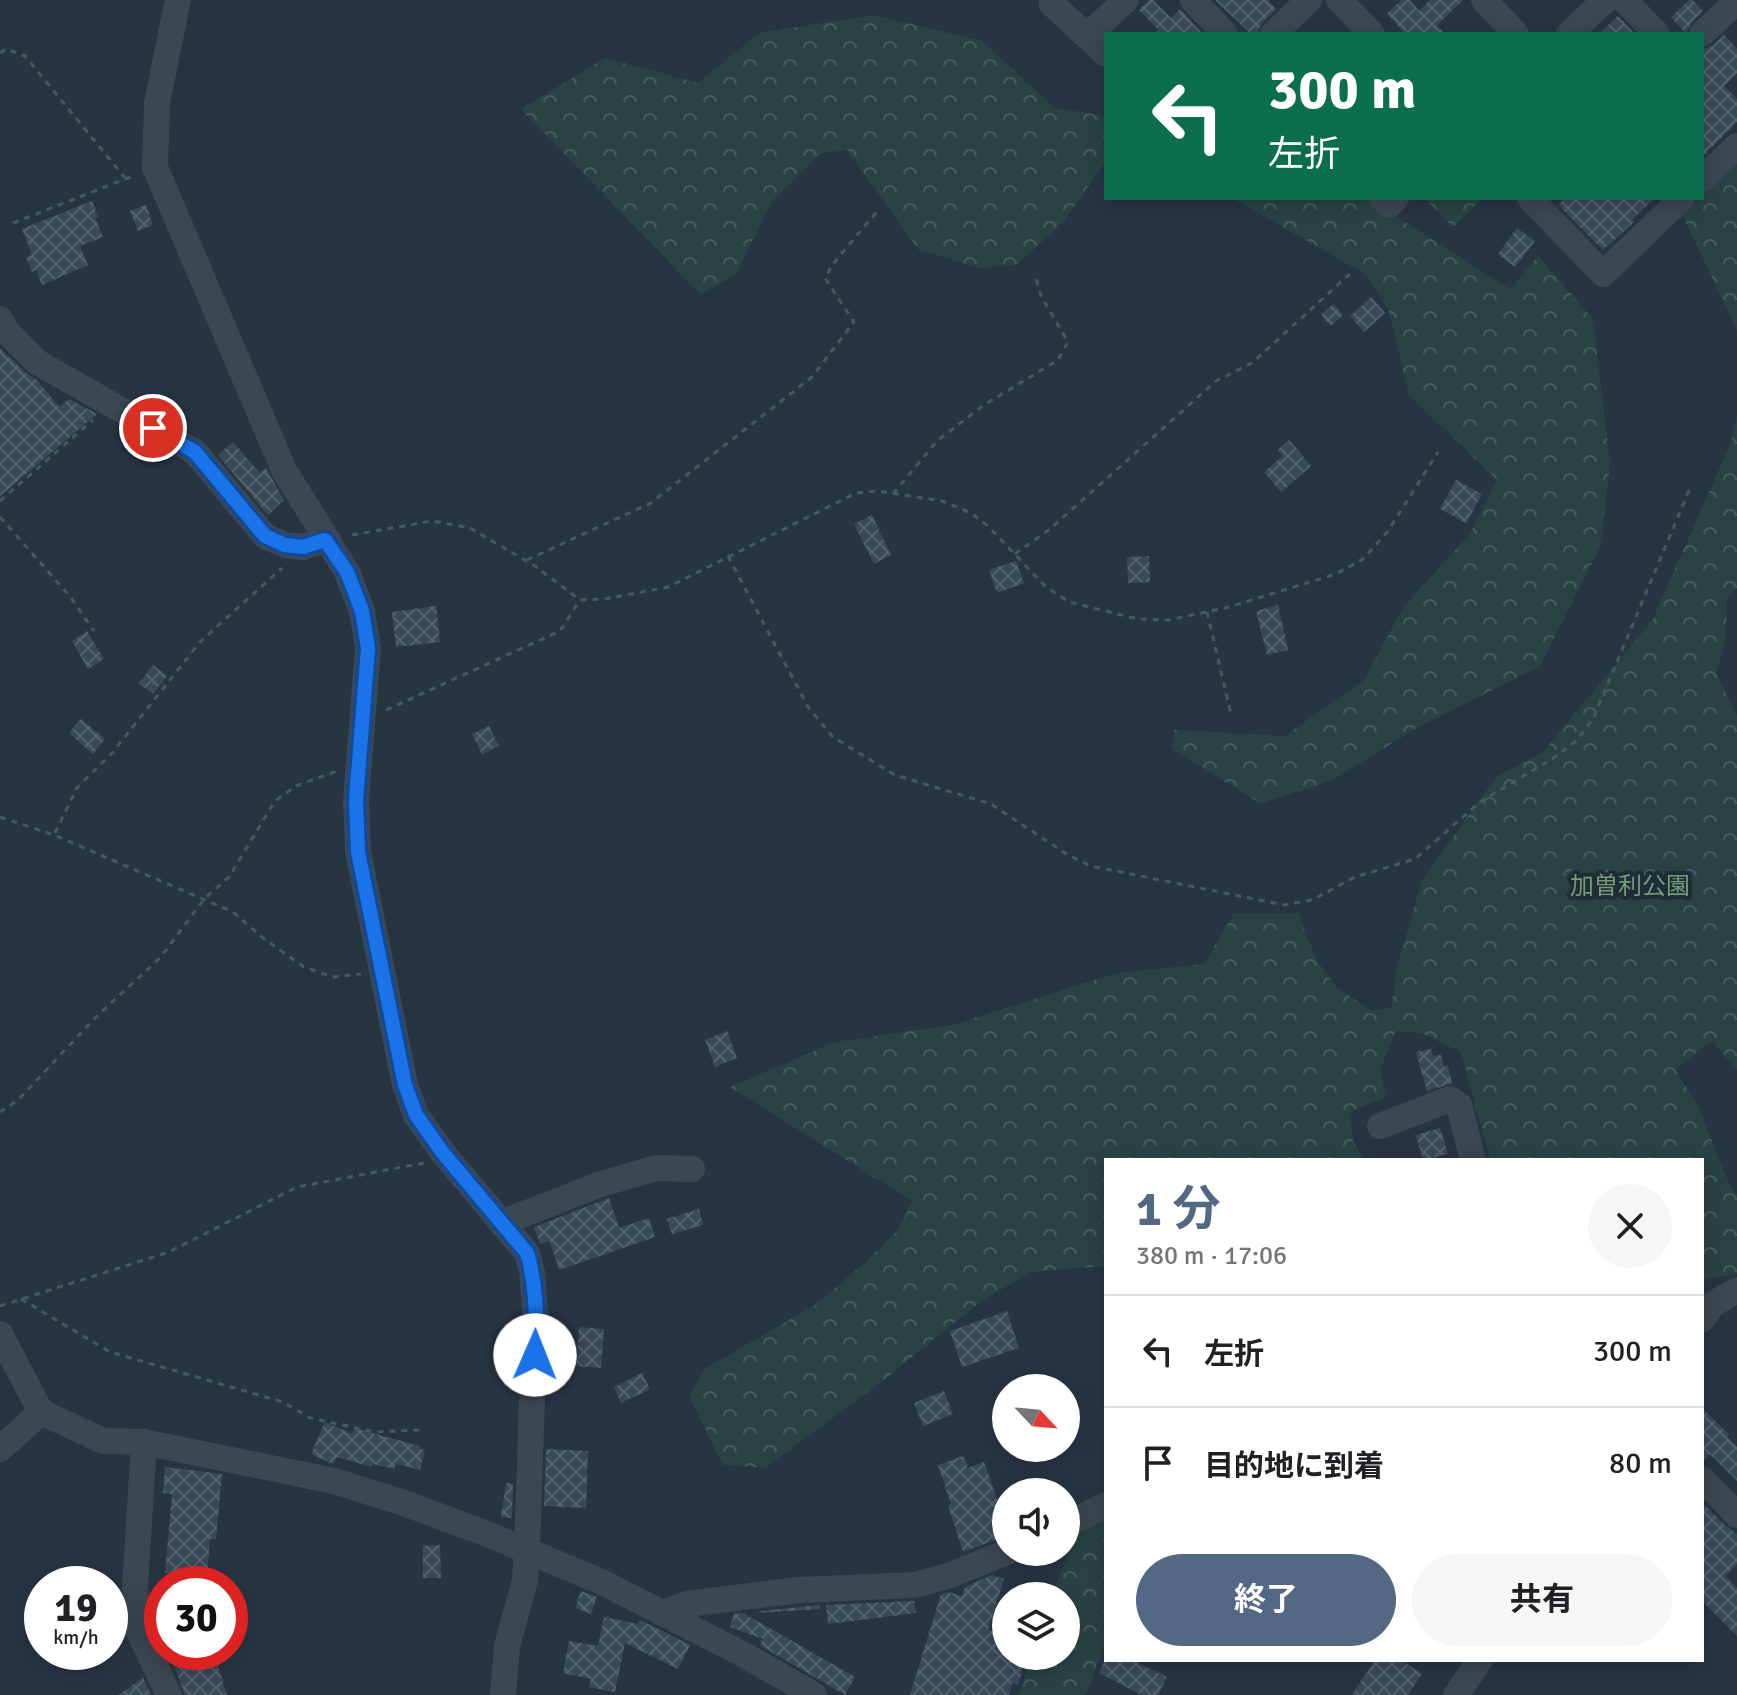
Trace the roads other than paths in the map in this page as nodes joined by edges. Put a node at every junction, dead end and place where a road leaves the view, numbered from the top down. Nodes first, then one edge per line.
1 (178, 0) edge
2 (1052, 0) edge
3 (1126, 0) edge
4 (1193, 0) edge
5 (1309, 0) edge
6 (1339, 0) edge
7 (1484, 0) edge
8 (1605, 0) edge
9 (1624, 0) edge
10 (1737, 1) edge
11 (1105, 32) edge
12 (1223, 32) edge
13 (1275, 32) edge
14 (1370, 32) edge
15 (1514, 32) edge
16 (1571, 32) edge
17 (1655, 32) edge
18 (1704, 32) edge
19 (1097, 45) edge
20 (1737, 146) edge
21 (1704, 177) edge
22 (1532, 200) edge
23 (1680, 200) edge
24 (0, 319) edge
25 (325, 540) junction
26 (1380, 1126) dead end
27 (1472, 1158) edge
28 (692, 1169) dead end
29 (501, 1223) junction
30 (1704, 1288) edge
31 (1735, 1290) edge
32 (1704, 1317) edge
33 (0, 1334) edge
34 (41, 1412) junction
35 (144, 1442) junction
36 (0, 1449) edge
37 (1704, 1481) edge
38 (1104, 1506) edge
39 (1737, 1515) edge
40 (1080, 1518) edge
41 (527, 1551) junction
42 (992, 1558) edge
43 (662, 1613) junction
44 (1479, 1662) edge
45 (169, 1695) edge
46 (503, 1695) edge
47 (814, 1695) edge
48 (1456, 1695) edge

1 - 25 street
2 - 19 street
3 - 11 street
4 - 12 street
5 - 13 street
6 - 14 street
7 - 15 street
8 - 16 street
9 - 17 street
10 - 18 street
20 - 21 street
22 - 23 street
24 - 25 street
25 - 29 street
26 - 27 street
28 - 29 street
29 - 41 street
30 - 31 street
31 - 32 street
33 - 34 street
34 - 35 street
34 - 36 street
35 - 41 street
35 - 45 street
37 - 39 street
38 - 40 street
41 - 43 street
41 - 46 street
42 - 43 street
43 - 47 street
44 - 48 street

